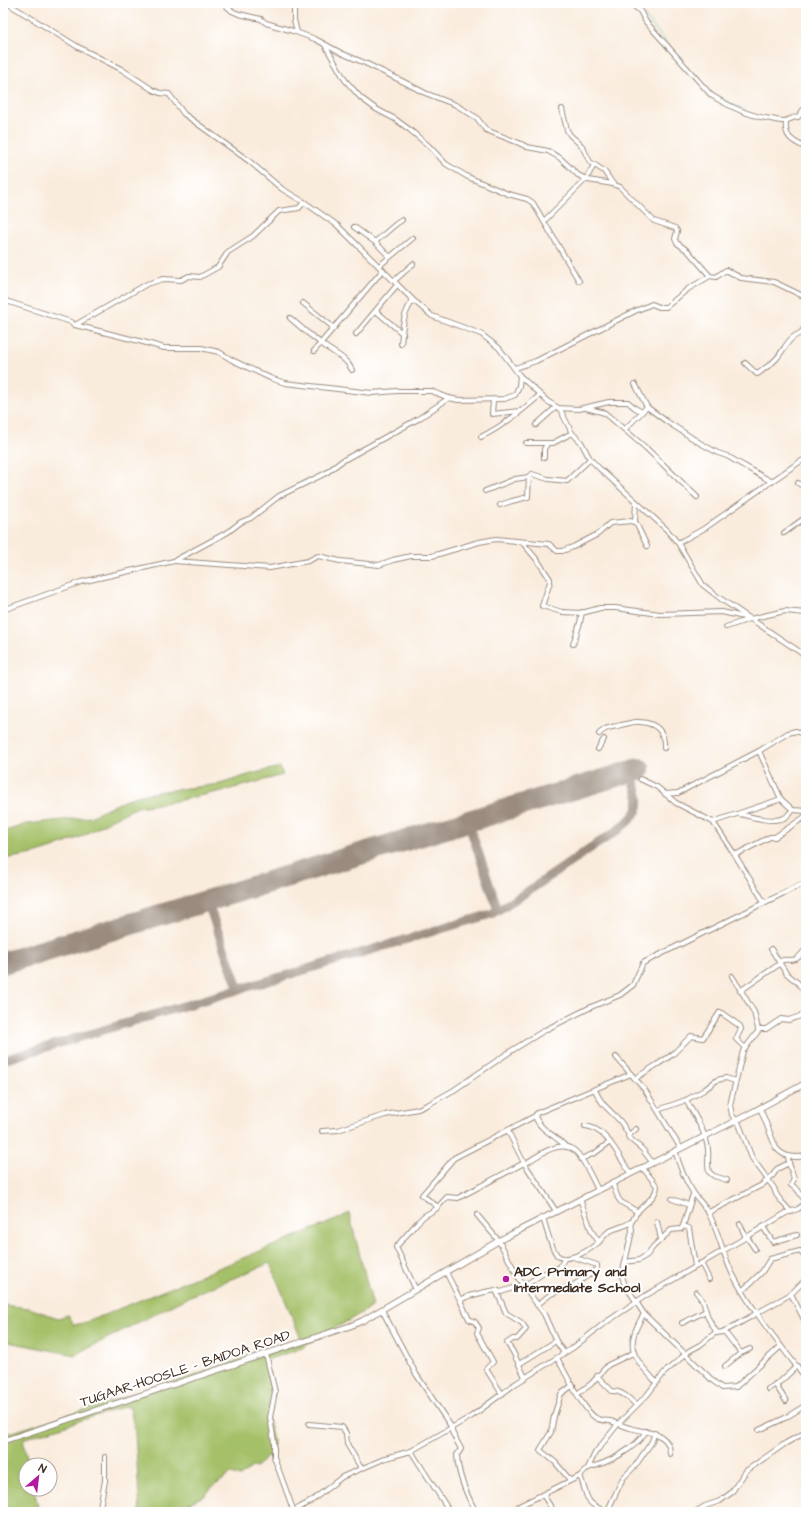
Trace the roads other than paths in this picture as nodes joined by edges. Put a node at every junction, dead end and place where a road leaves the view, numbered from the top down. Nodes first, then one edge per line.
1 (7, 3) edge
2 (223, 3) edge
3 (294, 3) edge
4 (630, 3) edge
5 (297, 32) junction
6 (325, 45) junction
7 (806, 106) edge
8 (562, 109) dead end
9 (786, 121) junction
10 (806, 148) edge
11 (594, 165) junction
12 (586, 179) junction
13 (613, 184) junction
14 (304, 202) junction
15 (402, 220) dead end
16 (544, 221) junction
17 (354, 227) dead end
18 (413, 238) dead end
19 (375, 242) junction
20 (390, 256) junction
21 (413, 264) dead end
22 (379, 266) junction
23 (383, 270) junction
24 (710, 276) junction
25 (579, 281) dead end
26 (396, 283) junction
27 (806, 295) edge
28 (3, 300) edge
29 (413, 300) junction
30 (303, 303) dead end
31 (376, 310) junction
32 (290, 318) dead end
33 (75, 325) junction
34 (806, 325) edge
35 (334, 328) dead end
36 (356, 334) dead end
37 (402, 334) junction
38 (321, 344) junction
39 (401, 344) dead end
40 (314, 351) dead end
41 (745, 363) dead end
42 (515, 368) junction
43 (352, 370) dead end
44 (520, 376) junction
45 (635, 384) dead end
46 (540, 395) junction
47 (448, 398) junction
48 (493, 400) junction
49 (647, 407) junction
50 (586, 408) junction
51 (560, 409) junction
52 (522, 411) junction
53 (642, 412) junction
54 (536, 425) dead end
55 (625, 429) junction
56 (572, 433) junction
57 (481, 437) dead end
58 (526, 443) dead end
59 (547, 444) junction
60 (544, 458) dead end
61 (590, 459) junction
62 (806, 459) edge
63 (529, 477) junction
64 (772, 482) junction
65 (798, 483) dead end
66 (806, 488) edge
67 (485, 492) dead end
68 (697, 497) dead end
69 (636, 502) junction
70 (500, 505) dead end
71 (806, 517) edge
72 (635, 522) junction
73 (784, 533) dead end
74 (522, 542) junction
75 (678, 543) junction
76 (647, 546) dead end
77 (174, 561) junction
78 (544, 607) dead end
79 (3, 610) edge
80 (582, 612) junction
81 (573, 613) junction
82 (806, 613) edge
83 (750, 619) junction
84 (726, 627) dead end
85 (573, 644) dead end
86 (806, 656) edge
87 (598, 734) dead end
88 (806, 735) edge
89 (604, 739) dead end
90 (664, 748) dead end
91 (598, 749) dead end
92 (759, 751) junction
93 (640, 778) dead end
94 (664, 794) junction
95 (781, 799) junction
96 (793, 810) junction
97 (806, 811) edge
98 (739, 814) junction
99 (806, 816) edge
100 (713, 822) junction
101 (735, 855) junction
102 (806, 882) edge
103 (764, 902) junction
104 (771, 949) dead end
105 (806, 949) edge
106 (779, 962) junction
107 (732, 976) dead end
108 (740, 991) junction
109 (806, 994) edge
110 (806, 1014) edge
111 (759, 1030) junction
112 (745, 1048) junction
113 (616, 1057) dead end
114 (631, 1074) junction
115 (635, 1079) junction
116 (735, 1081) junction
117 (806, 1083) edge
118 (595, 1090) junction
119 (686, 1100) junction
120 (760, 1108) junction
121 (658, 1110) junction
122 (535, 1116) junction
123 (736, 1120) junction
124 (585, 1126) dead end
125 (636, 1129) dead end
126 (322, 1131) dead end
127 (508, 1131) junction
128 (629, 1135) junction
129 (704, 1135) junction
130 (610, 1142) junction
131 (565, 1146) junction
132 (678, 1149) junction
133 (806, 1156) edge
134 (788, 1157) junction
135 (581, 1159) junction
136 (652, 1162) junction
137 (524, 1163) junction
138 (789, 1163) junction
139 (642, 1167) junction
140 (630, 1173) junction
141 (767, 1179) junction
142 (727, 1180) dead end
143 (612, 1182) junction
144 (598, 1190) junction
145 (694, 1194) junction
146 (580, 1199) junction
147 (672, 1199) dead end
148 (806, 1203) edge
149 (689, 1205) junction
150 (438, 1207) junction
151 (556, 1211) junction
152 (638, 1212) junction
153 (709, 1212) junction
154 (791, 1212) junction
155 (477, 1215) dead end
156 (543, 1218) junction
157 (631, 1222) junction
158 (657, 1222) dead end
159 (740, 1224) dead end
160 (683, 1226) junction
161 (763, 1227) junction
162 (797, 1235) dead end
163 (747, 1237) junction
164 (661, 1239) junction
165 (499, 1241) junction
166 (599, 1242) junction
167 (724, 1250) junction
168 (755, 1250) dead end
169 (573, 1257) junction
170 (806, 1258) edge
171 (564, 1259) junction
172 (625, 1262) junction
173 (701, 1263) junction
174 (695, 1266) junction
175 (446, 1272) junction
176 (710, 1279) dead end
177 (806, 1279) edge
178 (524, 1286) junction
179 (416, 1290) junction
180 (496, 1290) junction
181 (742, 1290) junction
182 (696, 1292) dead end
183 (791, 1294) junction
184 (460, 1300) junction
185 (637, 1302) junction
186 (538, 1305) junction
187 (382, 1310) junction
188 (706, 1311) junction
189 (757, 1313) junction
190 (644, 1314) junction
191 (806, 1323) edge
192 (682, 1324) dead end
193 (724, 1331) junction
194 (718, 1333) junction
195 (556, 1341) junction
196 (782, 1346) junction
197 (750, 1349) dead end
198 (633, 1352) junction
199 (564, 1353) junction
200 (741, 1353) junction
201 (266, 1354) junction
202 (685, 1354) junction
203 (557, 1358) junction
204 (520, 1364) junction
205 (725, 1366) dead end
206 (797, 1366) junction
207 (597, 1376) junction
208 (525, 1377) junction
209 (806, 1377) edge
210 (656, 1382) junction
211 (775, 1384) junction
212 (573, 1385) junction
213 (768, 1389) dead end
214 (502, 1394) junction
215 (577, 1394) junction
216 (786, 1401) dead end
217 (636, 1405) junction
218 (806, 1405) edge
219 (309, 1424) dead end
220 (618, 1424) junction
221 (452, 1428) junction
222 (759, 1430) dead end
223 (646, 1431) junction
224 (806, 1432) edge
225 (655, 1433) junction
226 (3, 1441) edge
227 (411, 1451) junction
228 (670, 1454) dead end
229 (105, 1458) dead end
230 (361, 1468) junction
231 (588, 1468) junction
232 (580, 1476) junction
233 (570, 1480) junction
234 (543, 1495) junction
235 (294, 1511) edge
236 (100, 1512) edge
237 (450, 1512) edge
238 (476, 1512) edge
239 (514, 1512) edge
240 (554, 1512) edge
241 (607, 1512) edge
242 (695, 1512) edge

1 - 14 street
2 - 5 street
3 - 5 street
4 - 9 street
5 - 6 street
6 - 12 street
6 - 16 street
7 - 9 street
8 - 11 street
9 - 10 street
11 - 12 street
11 - 13 street
12 - 13 street
12 - 16 street
13 - 24 street
14 - 22 street
14 - 33 street
15 - 19 street
16 - 25 street
17 - 19 street
18 - 20 street
19 - 20 street
20 - 22 street
21 - 26 street
22 - 23 street
23 - 26 street
23 - 38 street
24 - 27 street
24 - 42 street
26 - 29 street
26 - 31 street
28 - 33 street
29 - 37 street
29 - 42 street
30 - 35 street
31 - 36 street
31 - 37 street
32 - 38 street
33 - 47 street
34 - 41 street
37 - 39 street
38 - 40 street
38 - 43 street
42 - 44 street
44 - 46 street
44 - 48 street
45 - 49 street
46 - 51 street
46 - 52 street
47 - 48 street
47 - 77 street
48 - 52 street
49 - 53 street
49 - 64 street
50 - 51 street
50 - 53 street
50 - 55 street
51 - 54 street
51 - 56 street
52 - 57 street
53 - 55 street
55 - 68 street
56 - 59 street
56 - 61 street
58 - 59 street
59 - 60 street
61 - 63 street
61 - 69 street
62 - 64 street
63 - 67 street
63 - 70 street
64 - 75 street
65 - 66 street
69 - 72 street
69 - 75 street
71 - 73 street
72 - 74 street
72 - 76 street
74 - 77 street
74 - 81 street
75 - 83 street
77 - 79 street
78 - 80 street
80 - 81 street
80 - 85 street
81 - 83 street
82 - 83 street
83 - 84 street
83 - 86 street
87 - 90 street
88 - 92 street
89 - 91 street
92 - 94 street
92 - 95 street
93 - 94 street
94 - 100 street
95 - 96 street
95 - 98 street
96 - 97 street
96 - 98 street
98 - 100 street
99 - 101 street
100 - 101 street
101 - 103 street
102 - 103 street
103 - 126 street
104 - 106 street
105 - 106 street
106 - 108 street
106 - 109 street
107 - 108 street
108 - 111 street
110 - 111 street
111 - 112 street
112 - 115 street
112 - 116 street
113 - 114 street
114 - 115 street
114 - 118 street
115 - 121 street
116 - 119 street
116 - 123 street
117 - 120 main road
118 - 122 street
118 - 128 street
119 - 121 street
119 - 129 street
120 - 123 main road
120 - 134 street
121 - 132 street
122 - 127 street
122 - 131 street
123 - 129 main road
123 - 141 street
124 - 130 street
125 - 128 street
127 - 137 street
127 - 150 street
128 - 136 street
129 - 132 main road
129 - 142 street
130 - 135 street
130 - 140 street
131 - 135 street
131 - 137 street
132 - 136 main road
132 - 145 street
133 - 134 street
134 - 138 street
135 - 144 street
136 - 139 main road
137 - 150 street
137 - 151 street
138 - 141 street
138 - 148 street
139 - 140 main road
139 - 152 street
140 - 143 main road
141 - 153 street
141 - 154 street
143 - 144 main road, TUGAAR-HOOSLE - BAIDOA ROAD
143 - 152 street
144 - 146 main road, TUGAAR-HOOSLE - BAIDOA ROAD
145 - 149 street
145 - 153 street
146 - 151 main road, TUGAAR-HOOSLE - BAIDOA ROAD
146 - 166 street
147 - 149 street
148 - 154 street
149 - 160 street
150 - 179 street
151 - 156 main road, TUGAAR-HOOSLE - BAIDOA ROAD
152 - 157 street
153 - 167 street
154 - 161 street
155 - 165 street
156 - 165 main road, TUGAAR-HOOSLE - BAIDOA ROAD
156 - 171 street
157 - 166 street
157 - 172 street
158 - 164 street
159 - 163 street
160 - 164 street
160 - 174 street
161 - 162 street
161 - 163 street
163 - 167 street
163 - 168 street
164 - 172 street
165 - 175 main road, TUGAAR-HOOSLE - BAIDOA ROAD
165 - 178 street
166 - 169 street
167 - 173 street
167 - 181 street
169 - 171 street
169 - 186 street
170 - 181 street
171 - 178 street
172 - 185 street
173 - 174 street
173 - 176 street
174 - 185 street
175 - 179 main road, TUGAAR-HOOSLE - BAIDOA ROAD
175 - 184 street
177 - 183 street
178 - 180 street
178 - 186 street
179 - 187 main road, TUGAAR-HOOSLE - BAIDOA ROAD
180 - 184 street
180 - 204 street
181 - 189 street
182 - 188 street
183 - 189 street
183 - 191 street
184 - 214 street
185 - 190 street
185 - 199 street
186 - 195 street
187 - 201 main road, TUGAAR-HOOSLE - BAIDOA ROAD
187 - 221 street
188 - 192 street
188 - 194 street
189 - 193 street
189 - 196 street
190 - 198 street
190 - 202 street
193 - 194 street
193 - 200 street
194 - 202 street
195 - 199 street
195 - 204 street
196 - 202 street
196 - 206 street
197 - 200 street
198 - 207 street
198 - 210 street
199 - 203 street
200 - 205 street
201 - 226 main road, TUGAAR-HOOSLE - BAIDOA ROAD
201 - 235 street
202 - 210 street
203 - 208 street
203 - 212 street
204 - 208 street
206 - 209 street
206 - 211 street
207 - 215 street
207 - 217 street
208 - 214 street
210 - 217 street
211 - 213 street
211 - 216 street
212 - 215 street
212 - 233 street
214 - 221 street
215 - 220 street
217 - 220 street
218 - 222 street
219 - 230 street
220 - 223 street
220 - 231 street
221 - 227 street
221 - 238 street
223 - 225 street
223 - 231 street
224 - 242 street
225 - 228 street
225 - 241 street
227 - 230 street
227 - 237 street
229 - 236 street
230 - 235 street
231 - 232 street
232 - 233 street
232 - 241 street
233 - 234 street
234 - 239 street
234 - 240 street

